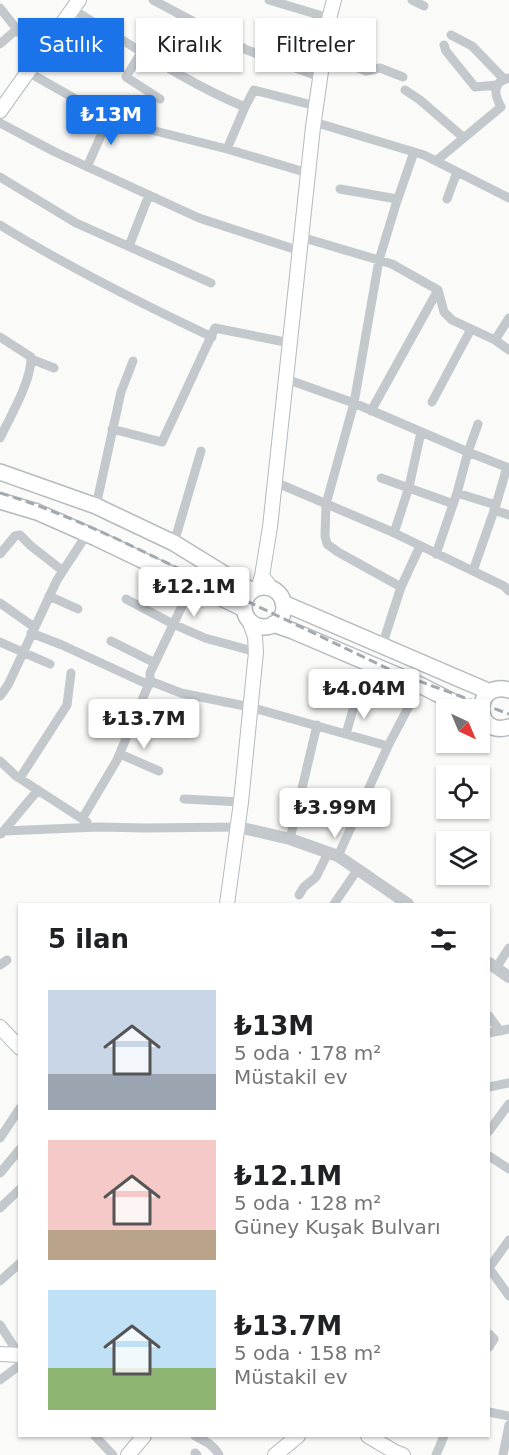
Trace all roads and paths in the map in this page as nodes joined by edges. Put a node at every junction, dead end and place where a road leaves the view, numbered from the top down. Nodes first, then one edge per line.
1 (153, 0) edge
2 (269, 0) edge
3 (334, 0) edge
4 (412, 0) edge
5 (76, 4) edge
6 (424, 6) dead end
7 (1, 12) edge
8 (66, 18) edge
9 (329, 18) joint
10 (17, 29) joint
11 (451, 35) dead end
12 (0, 44) edge
13 (444, 45) dead end
14 (136, 47) edge
15 (136, 61) edge
16 (376, 69) edge
17 (28, 72) joint
18 (177, 72) edge
19 (321, 72) edge
20 (320, 77) junction
21 (403, 77) dead end
22 (504, 80) edge
23 (405, 90) dead end
24 (160, 99) dead end
25 (316, 106) junction
26 (245, 107) junction
27 (0, 111) edge
28 (110, 115) junction
29 (314, 122) junction
30 (0, 123) edge
31 (464, 138) junction
32 (227, 149) junction
33 (414, 152) junction
34 (436, 161) junction
35 (87, 167) junction
36 (457, 172) junction
37 (308, 173) junction
38 (0, 177) edge
39 (340, 189) dead end
40 (149, 195) junction
41 (509, 198) edge
42 (398, 199) junction
43 (447, 199) dead end
44 (0, 225) edge
45 (301, 244) junction
46 (129, 246) junction
47 (379, 260) junction
48 (211, 284) dead end
49 (438, 290) junction
50 (509, 318) edge
51 (471, 329) junction
52 (0, 337) edge
53 (212, 337) junction
54 (495, 340) junction
55 (290, 343) junction
56 (509, 350) edge
57 (31, 359) junction
58 (133, 361) dead end
59 (54, 368) dead end
60 (286, 380) junction
61 (432, 402) dead end
62 (354, 403) junction
63 (371, 411) junction
64 (478, 424) dead end
65 (112, 429) junction
66 (421, 432) junction
67 (0, 438) edge
68 (201, 450) dead end
69 (468, 452) junction
70 (508, 467) edge
71 (0, 472) edge
72 (381, 478) dead end
73 (275, 483) junction
74 (409, 487) junction
75 (457, 493) junction
76 (0, 501) edge
77 (448, 502) dead end
78 (326, 504) junction
79 (96, 506) junction
80 (495, 507) junction
81 (509, 515) edge
82 (394, 533) junction
83 (87, 534) junction
84 (174, 543) junction
85 (420, 546) junction
86 (0, 554) edge
87 (436, 554) junction
88 (63, 571) junction
89 (473, 571) junction
90 (193, 583) junction
91 (261, 586) junction
92 (401, 587) junction
93 (509, 591) edge
94 (49, 596) junction
95 (126, 599) dead end
96 (0, 603) edge
97 (283, 603) junction
98 (78, 609) dead end
99 (247, 615) junction
100 (173, 624) junction
101 (270, 625) junction
102 (33, 630) junction
103 (255, 637) junction
104 (111, 640) dead end
105 (0, 642) edge
106 (382, 646) junction
107 (23, 651) junction
108 (256, 652) junction
109 (155, 663) junction
110 (50, 664) dead end
111 (71, 673) dead end
112 (150, 683) junction
113 (420, 685) junction
114 (503, 688) edge
115 (0, 696) edge
116 (356, 699) dead end
117 (448, 699) edge
118 (484, 699) edge
119 (250, 707) junction
120 (490, 725) edge
121 (317, 726) junction
122 (509, 727) edge
123 (346, 734) junction
124 (388, 746) junction
125 (120, 754) junction
126 (0, 761) edge
127 (159, 771) dead end
128 (20, 778) junction
129 (38, 790) junction
130 (184, 799) dead end
131 (241, 802) junction
132 (82, 819) junction
133 (98, 827) junction
134 (238, 827) junction
135 (2, 833) edge
136 (290, 839) junction
137 (333, 854) junction
138 (358, 869) junction
139 (299, 895) dead end
140 (227, 903) edge
141 (335, 903) edge
142 (407, 903) edge
143 (509, 948) edge
144 (492, 965) edge
145 (509, 977) edge
146 (490, 1017) edge
147 (505, 1030) edge
148 (1, 1031) edge
149 (490, 1033) edge
150 (18, 1046) edge
151 (509, 1083) edge
152 (490, 1087) edge
153 (509, 1104) edge
154 (18, 1111) edge
155 (490, 1130) edge
156 (0, 1138) edge
157 (18, 1151) edge
158 (490, 1157) edge
159 (509, 1169) edge
160 (0, 1173) edge
161 (18, 1191) edge
162 (0, 1208) edge
163 (509, 1240) edge
164 (18, 1265) edge
165 (490, 1267) edge
166 (490, 1269) edge
167 (0, 1281) edge
168 (509, 1296) edge
169 (0, 1325) edge
170 (0, 1354) edge
171 (18, 1356) edge
172 (18, 1358) edge
173 (18, 1359) edge
174 (0, 1380) edge
175 (490, 1412) edge
176 (509, 1416) edge
177 (509, 1425) edge
178 (96, 1437) edge
179 (143, 1437) edge
180 (197, 1437) edge
181 (297, 1437) edge
182 (370, 1437) edge
183 (444, 1437) edge
184 (283, 1452) edge
185 (397, 1454) edge
186 (113, 1455) edge
187 (128, 1455) edge
188 (219, 1455) edge
189 (436, 1455) edge
190 (503, 1455) edge

1 - 20 street
2 - 9 street
3 - 9 main road
4 - 6 street
5 - 8 main road
5 - 14 street
7 - 10 street
10 - 12 street
11 - 22 street
13 - 22 street
15 - 24 street
16 - 21 street
17 - 27 main road
17 - 28 street
18 - 26 street
19 - 20 main road
20 - 25 main road
22 - 31 street
23 - 31 street
25 - 26 street
25 - 29 main road
26 - 32 street
28 - 32 street
28 - 35 street
29 - 33 street
29 - 37 main road
30 - 35 street
31 - 34 street
32 - 37 street
33 - 34 street
33 - 42 street
34 - 36 street
35 - 40 street
36 - 41 street
36 - 43 street
37 - 45 main road
38 - 46 street
39 - 42 street
40 - 45 street
40 - 46 street
42 - 47 street
44 - 53 street
45 - 47 street
45 - 55 main road
46 - 48 street
47 - 49 street
47 - 62 street
49 - 51 street
49 - 63 street
50 - 54 street
51 - 54 street
51 - 61 street
52 - 57 street
53 - 55 street
53 - 65 street
54 - 56 street
55 - 60 main road
57 - 59 street
57 - 67 street
58 - 65 street
60 - 62 street
60 - 73 main road
62 - 63 street
62 - 78 street
63 - 66 street
64 - 69 street
65 - 79 street
66 - 69 street
66 - 74 street
68 - 84 street
69 - 70 street
69 - 75 street
70 - 80 street
71 - 79 main road
72 - 74 street
73 - 78 street
73 - 91 main road
74 - 77 street
74 - 82 street
75 - 80 street
75 - 87 street
76 - 83 main road
78 - 82 street
78 - 92 street
79 - 84 main road
80 - 81 street
80 - 89 street
82 - 85 street
83 - 88 street
83 - 90 main road
84 - 91 main road
85 - 87 street
85 - 92 street
86 - 88 street
87 - 89 street
88 - 94 street
89 - 93 street
90 - 99 main road
90 - 100 street
91 - 97 main road
91 - 99 main road
92 - 106 street
94 - 98 street
94 - 102 street
95 - 100 street
96 - 102 street
97 - 101 main road
97 - 106 main road
99 - 101 main road
99 - 103 main road
100 - 108 street
100 - 109 street
101 - 103 main road
101 - 113 main road
102 - 107 street
102 - 112 street
103 - 108 main road
104 - 109 street
105 - 107 street
106 - 114 main road
107 - 110 street
107 - 115 street
108 - 119 main road
109 - 112 street
111 - 128 street
112 - 119 street
112 - 125 street
113 - 117 main road
113 - 124 street
114 - 118 main road
116 - 123 street
119 - 121 street
119 - 131 main road
120 - 122 main road
121 - 123 street
121 - 136 street
123 - 124 street
124 - 137 street
125 - 127 street
125 - 132 street
126 - 128 street
128 - 129 street
129 - 132 street
129 - 135 street
130 - 131 street
131 - 134 main road
132 - 133 street
133 - 134 street
133 - 135 street
134 - 136 street
134 - 140 main road
136 - 137 street
137 - 138 street
137 - 139 street
138 - 141 street
138 - 142 street
143 - 144 street
144 - 145 street
146 - 147 street
147 - 149 street
148 - 150 main road
151 - 152 street
153 - 155 street
154 - 156 street
157 - 160 street
158 - 159 street
161 - 162 street
163 - 165 street
164 - 167 street
166 - 168 street
169 - 171 street
170 - 172 main road
173 - 174 street
175 - 176 street
177 - 190 street
178 - 186 street
179 - 187 main road
180 - 188 street
181 - 184 main road
182 - 185 main road
183 - 189 street

